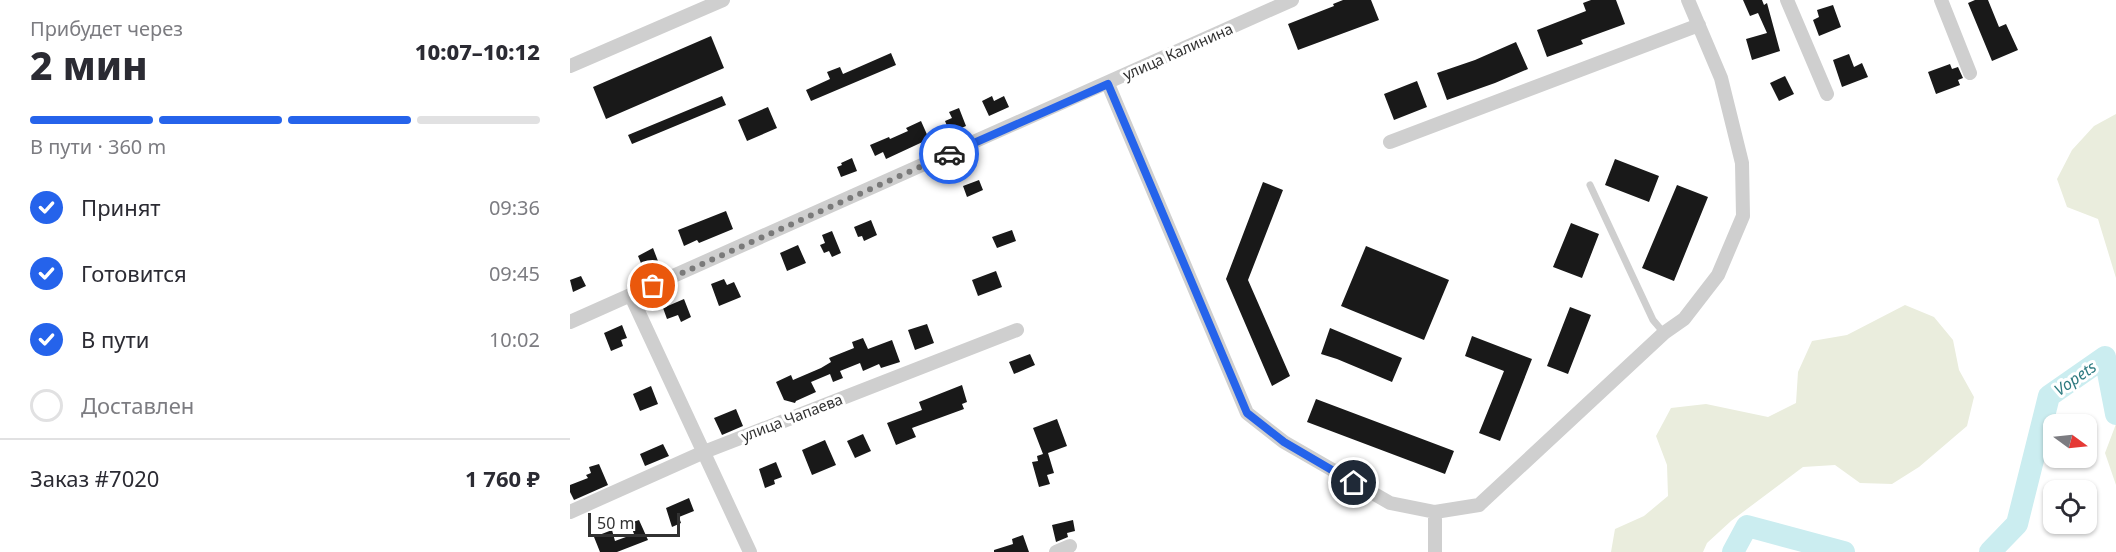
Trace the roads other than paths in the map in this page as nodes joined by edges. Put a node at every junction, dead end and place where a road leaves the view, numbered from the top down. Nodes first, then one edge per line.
1 (723, 0) edge
2 (1292, 0) edge
3 (1688, 0) edge
4 (1787, 0) edge
5 (1941, 0) edge
6 (1699, 25) junction
7 (570, 66) edge
8 (1970, 73) dead end
9 (1108, 84) junction
10 (1827, 94) dead end
11 (1390, 142) dead end
12 (1590, 185) dead end
13 (632, 296) junction
14 (570, 322) edge
15 (1017, 330) dead end
16 (1664, 333) junction
17 (704, 452) junction
18 (570, 512) edge
19 (1435, 512) junction
20 (1070, 546) dead end
21 (750, 552) edge
22 (1056, 552) edge
23 (1435, 552) edge

1 - 7 street
2 - 9 street, улица Калинина
3 - 6 street
4 - 10 street
5 - 8 street
6 - 11 street
6 - 16 street
9 - 13 street, улица Калинина
9 - 19 street
12 - 16 lane
13 - 14 street, улица Калинина
13 - 17 street
15 - 17 street, улица Чапаева
16 - 19 street
17 - 18 street, улица Чапаева
17 - 21 street
19 - 23 street
20 - 22 street

